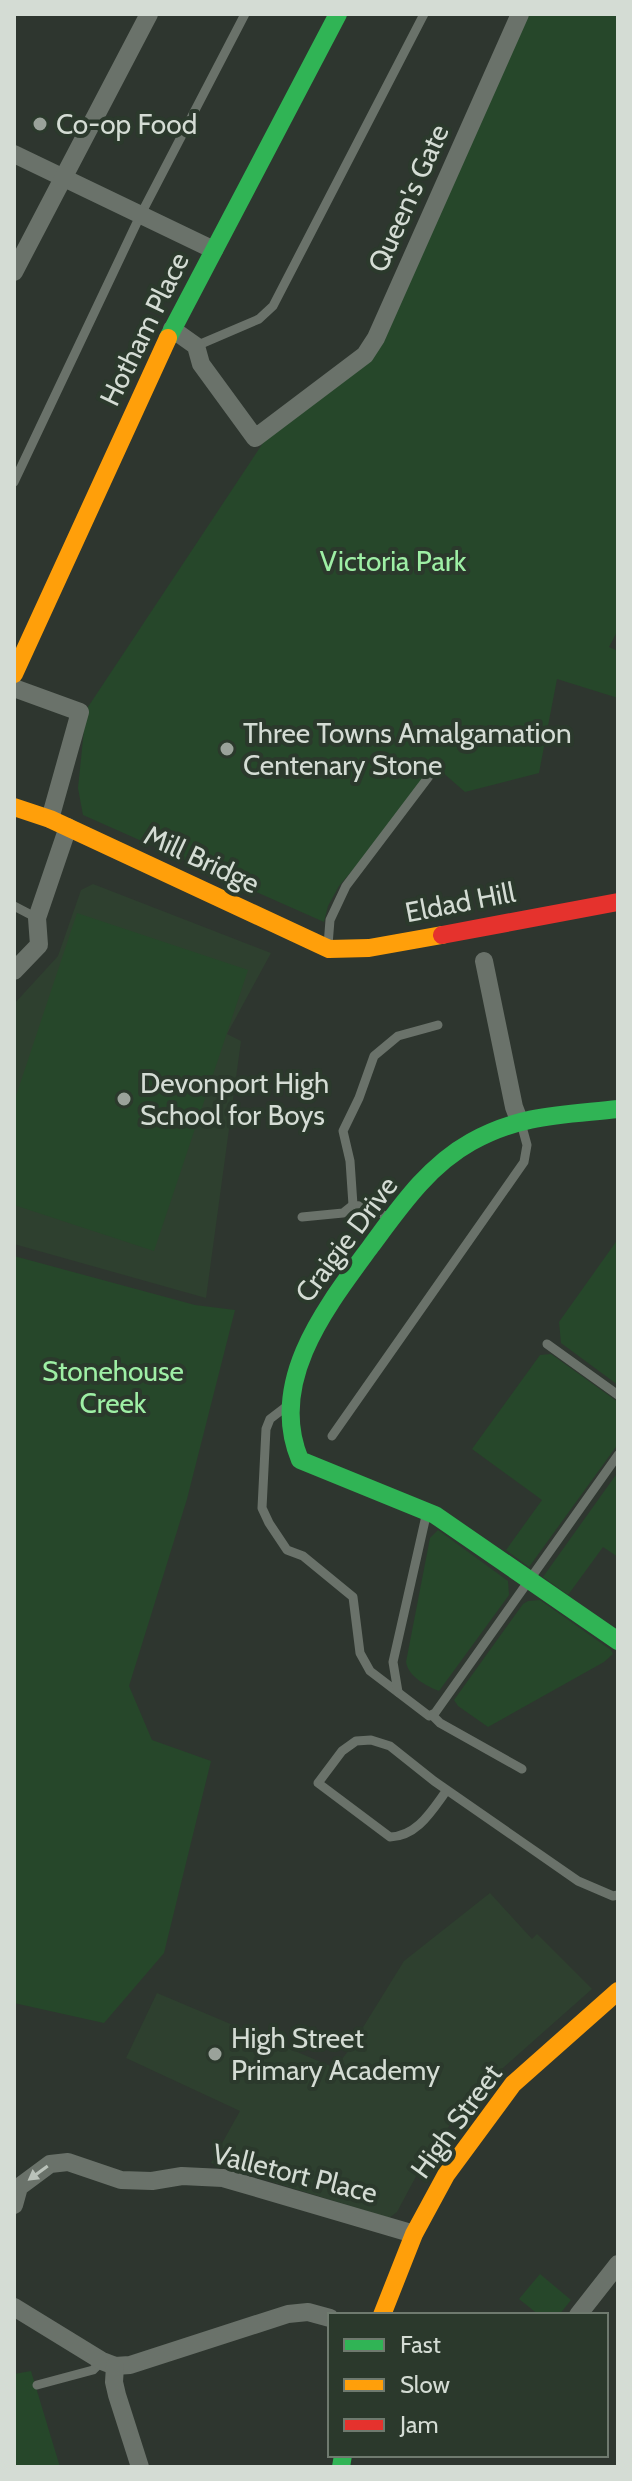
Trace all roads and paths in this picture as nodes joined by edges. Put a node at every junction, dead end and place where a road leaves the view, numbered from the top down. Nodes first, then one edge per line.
1 (149, 14) edge
2 (245, 14) edge
3 (338, 14) edge
4 (424, 14) edge
5 (520, 14) edge
6 (14, 154) edge
7 (62, 178) junction
8 (140, 216) junction
9 (214, 250) junction
10 (14, 272) edge
11 (172, 329) junction
12 (196, 346) junction
13 (14, 482) edge
14 (14, 674) edge
15 (14, 688) edge
16 (433, 771) dead end
17 (14, 807) edge
18 (59, 823) junction
19 (618, 902) edge
20 (14, 906) edge
21 (37, 918) junction
22 (320, 945) junction
23 (484, 961) dead end
24 (14, 971) edge
25 (438, 1025) dead end
26 (617, 1112) edge
27 (519, 1120) junction
28 (353, 1205) junction
29 (302, 1217) dead end
30 (391, 1220) junction
31 (547, 1344) dead end
32 (618, 1395) edge
33 (293, 1402) junction
34 (332, 1436) dead end
35 (618, 1455) edge
36 (427, 1511) junction
37 (527, 1580) junction
38 (618, 1641) edge
39 (398, 1692) junction
40 (432, 1715) junction
41 (522, 1769) dead end
42 (447, 1790) junction
43 (618, 1895) edge
44 (618, 1991) edge
45 (14, 2205) edge
46 (414, 2234) junction
47 (618, 2264) edge
48 (14, 2307) edge
49 (383, 2313) edge
50 (580, 2313) edge
51 (328, 2317) edge
52 (108, 2364) junction
53 (37, 2385) dead end
54 (140, 2467) edge

1 - 7 street
2 - 8 lane
3 - 9 street, Hotham Place
4 - 12 lane
5 - 12 street, Queen's Gate
6 - 7 street
7 - 8 street
7 - 10 street
8 - 9 street
8 - 13 lane
9 - 11 street, Hotham Place
11 - 12 street
11 - 14 street, Hotham Place
15 - 18 street
16 - 22 lane
17 - 18 street, Mill Bridge
18 - 21 street
18 - 22 street, Mill Bridge
19 - 22 street, Eldad Hill
20 - 21 lane
21 - 24 street
23 - 27 street
25 - 28 lane
26 - 27 street, Craigie Drive
27 - 30 street, Craigie Drive
27 - 34 lane
28 - 29 lane
28 - 30 lane
30 - 33 street, Craigie Drive
31 - 32 lane
33 - 36 street, Craigie Drive
33 - 39 lane
35 - 37 lane
36 - 37 street, Craigie Drive
36 - 39 lane
37 - 38 street, Craigie Drive
37 - 40 lane
39 - 40 lane
40 - 41 lane
42 - 42 lane
42 - 43 lane
44 - 46 street, High Street
46 -> 45 street, Valletort Place
46 - 49 street, High Street
47 - 50 street
48 - 52 street
51 - 52 street
52 - 53 lane
52 - 54 street

